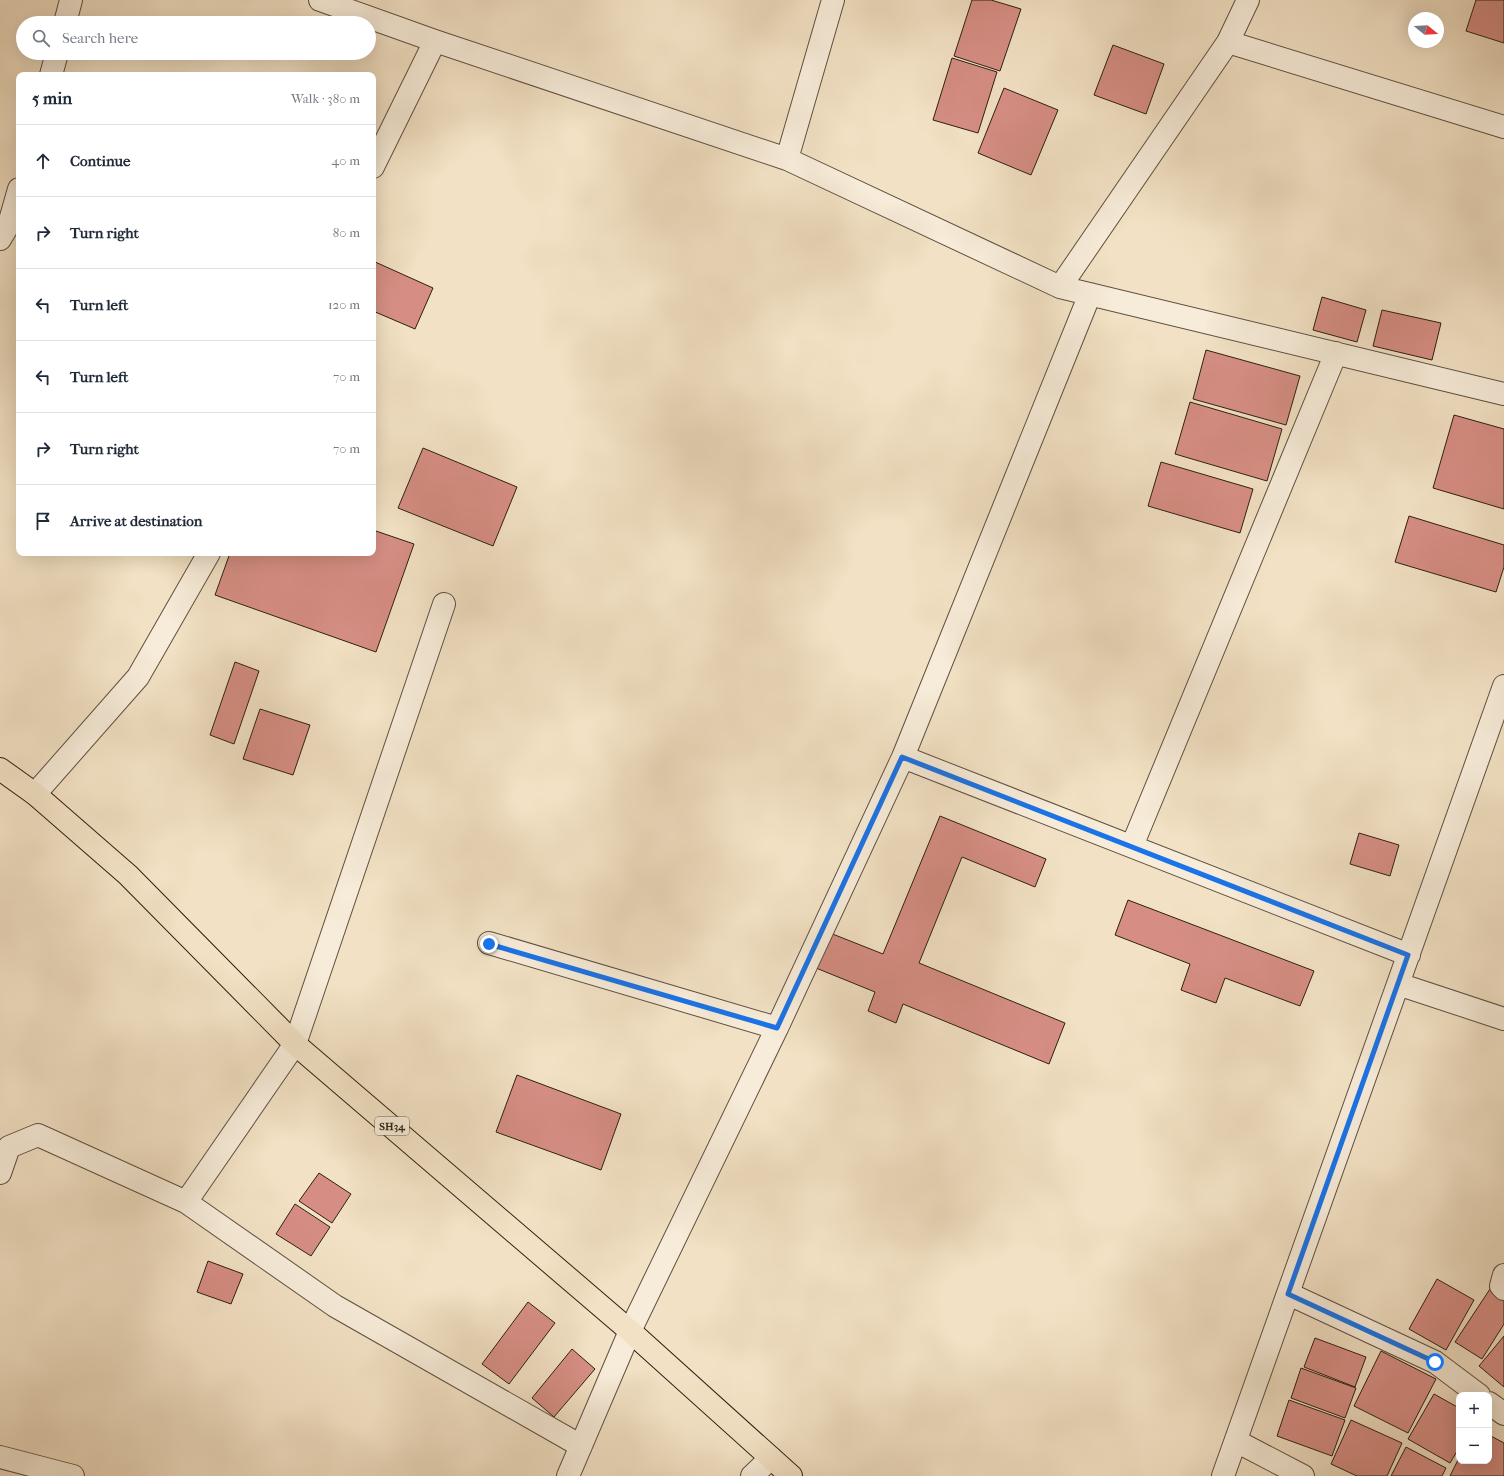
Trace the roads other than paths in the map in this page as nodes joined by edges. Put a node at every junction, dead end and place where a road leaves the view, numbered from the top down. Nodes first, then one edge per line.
1 (71, 0) edge
2 (320, 0) edge
3 (833, 0) edge
4 (1248, 0) edge
5 (67, 16) edge
6 (365, 16) edge
7 (376, 20) edge
8 (435, 41) junction
9 (1228, 42) junction
10 (55, 60) edge
11 (51, 72) edge
12 (1504, 127) edge
13 (787, 159) junction
14 (376, 161) edge
15 (16, 200) edge
16 (0, 239) edge
17 (1060, 287) junction
18 (1090, 294) junction
19 (1336, 353) junction
20 (1504, 394) edge
21 (207, 556) edge
22 (444, 604) dead end
23 (1504, 686) edge
24 (902, 757) junction
25 (0, 769) edge
26 (35, 794) junction
27 (1132, 846) junction
28 (489, 944) dead end
29 (1408, 955) junction
30 (1398, 984) junction
31 (1504, 1019) edge
32 (777, 1028) junction
33 (295, 1044) junction
34 (0, 1173) edge
35 (186, 1202) junction
36 (1504, 1275) edge
37 (1504, 1290) edge
38 (1288, 1294) junction
39 (630, 1331) junction
40 (1475, 1392) edge
41 (1492, 1405) edge
42 (1504, 1414) edge
43 (1236, 1441) junction
44 (581, 1446) junction
45 (0, 1457) edge
46 (771, 1458) junction
47 (74, 1476) edge
48 (568, 1476) edge
49 (752, 1476) edge
50 (791, 1476) edge
51 (1223, 1476) edge
52 (1303, 1476) edge

1 - 5 street
2 - 6 street
3 - 13 street
4 - 9 street
7 - 8 street
8 - 13 street
8 - 14 street
9 - 12 street
9 - 17 street
10 - 11 street
13 - 17 street
15 - 16 street
17 - 18 street
18 - 19 street
18 - 24 street
19 - 20 street
19 - 27 street
21 - 26 street
22 - 33 street
23 - 29 street
24 - 27 street
24 - 32 street
25 - 26 main road, SH34
26 - 33 main road, SH34
27 - 29 street
28 - 32 street
29 - 30 street
30 - 31 street
30 - 38 street
32 - 39 street
33 - 35 street
33 - 39 main road, SH34
34 - 35 street
35 - 44 street
36 - 37 street
38 - 40 street
38 - 43 street
39 - 44 street
39 - 46 main road, SH34
41 - 42 street
43 - 51 street
43 - 52 street
44 - 48 street
45 - 47 street
46 - 49 street
46 - 50 main road, SH34

